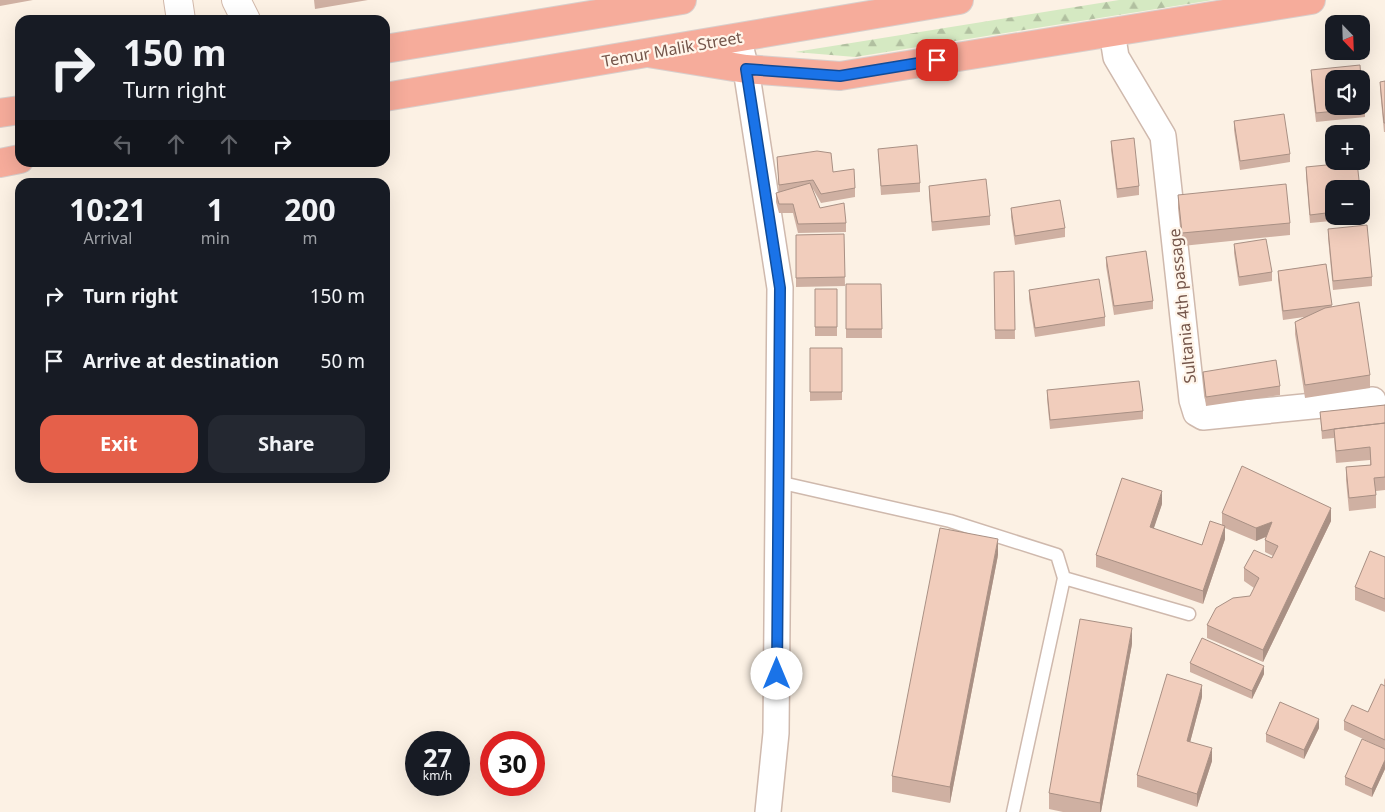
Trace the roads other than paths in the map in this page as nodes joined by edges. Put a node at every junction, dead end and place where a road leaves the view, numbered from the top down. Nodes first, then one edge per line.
1 (178, 0) edge
2 (236, 0) edge
3 (682, 0) edge
4 (959, 0) edge
5 (1310, 0) edge
6 (180, 15) edge
7 (244, 15) edge
8 (1112, 32) junction
9 (738, 37) junction
10 (390, 48) edge
11 (648, 53) junction
12 (746, 69) junction
13 (390, 96) edge
14 (15, 111) edge
15 (0, 113) edge
16 (15, 161) edge
17 (0, 163) edge
18 (1373, 400) dead end
19 (778, 482) junction
20 (1064, 578) junction
21 (1189, 614) dead end
22 (768, 812) edge
23 (1012, 812) edge

1 - 6 main road
2 - 7 main road
3 - 10 highway
4 - 9 highway, Temur Malik Street
5 - 8 highway
8 - 12 highway
8 - 18 street, Sultania 4th passage
9 - 11 highway, Temur Malik Street
9 - 12 street
11 - 12 highway
11 - 13 highway, Temur Malik Street
12 - 19 street
14 - 15 highway
16 - 17 highway
19 - 20 lane
19 - 22 street
20 - 21 lane
20 - 23 lane

